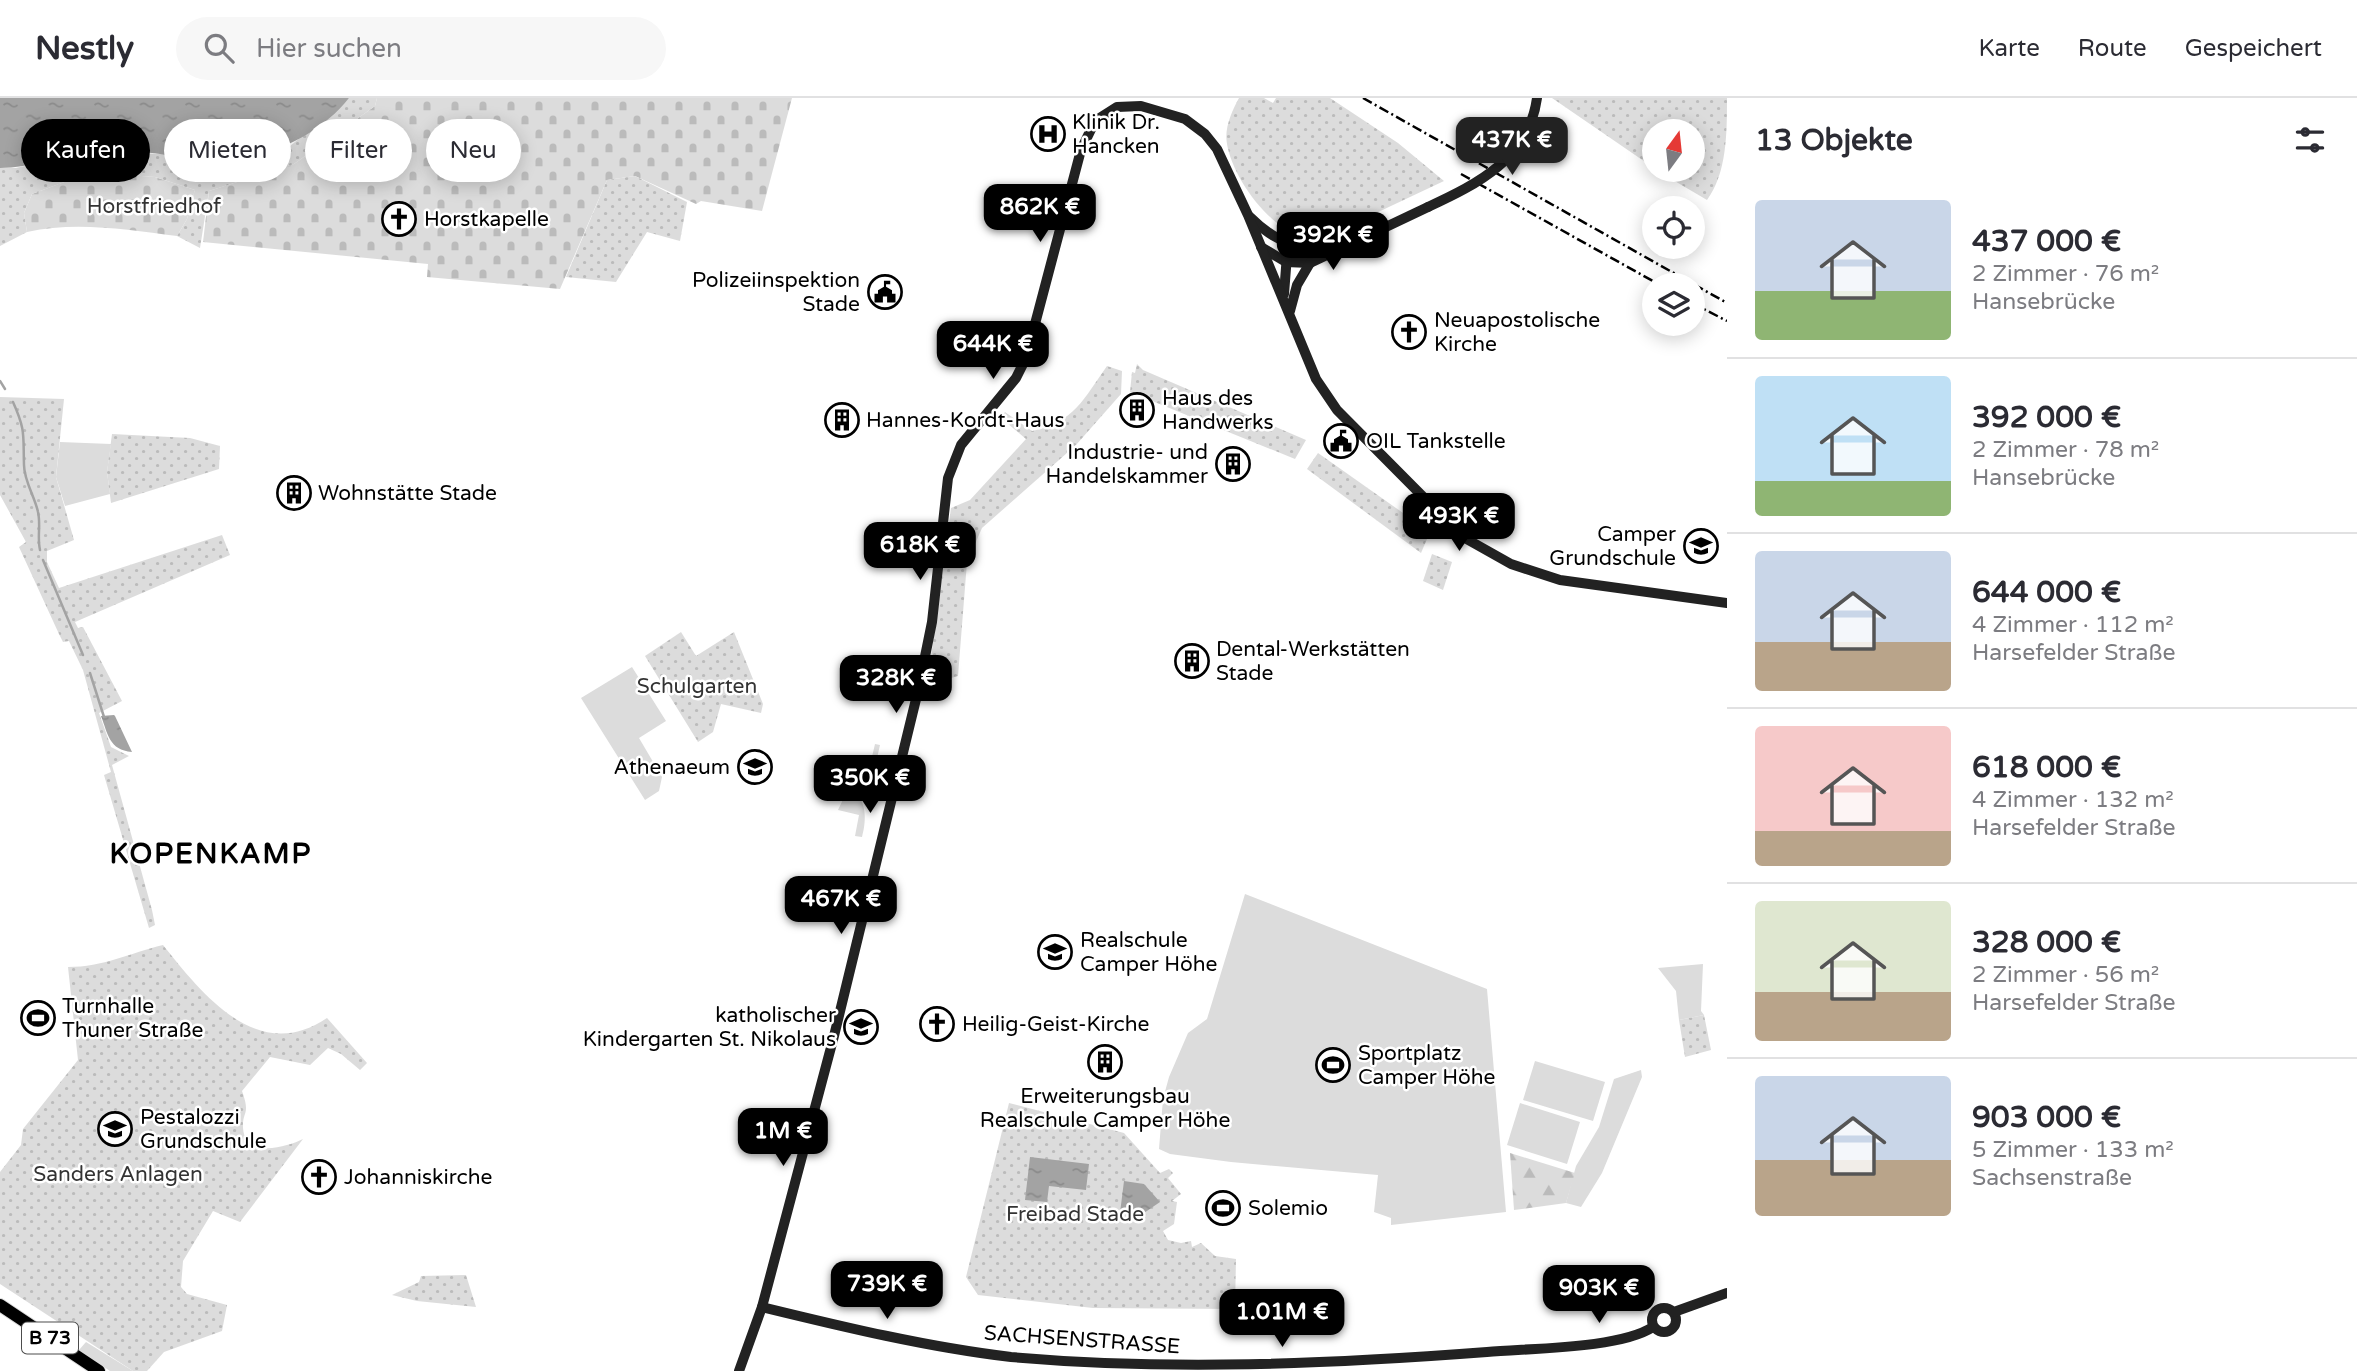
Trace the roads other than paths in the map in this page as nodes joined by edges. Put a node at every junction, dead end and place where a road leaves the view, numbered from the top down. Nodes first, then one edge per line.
1 (1537, 98) edge
2 (1248, 215) junction
3 (1259, 245) junction
4 (1289, 246) junction
5 (1341, 248) junction
6 (1281, 261) junction
7 (1310, 263) junction
8 (1269, 270) junction
9 (1285, 301) junction
10 (1290, 314) junction
11 (1727, 604) edge
12 (1727, 1293) edge
13 (0, 1305) edge
14 (762, 1307) junction
15 (1674, 1312) junction
16 (1653, 1327) junction
17 (99, 1371) edge
18 (739, 1371) edge

1 - 5 main road, bridge
2 - 3 main road
2 - 4 main road
2 - 14 main road
3 - 6 main road
3 - 8 main road
4 - 5 main road
4 - 6 main road
5 - 7 main road
6 - 7 main road
6 - 8 main road
6 - 9 main road
7 - 10 main road
8 - 9 main road
9 - 10 main road
10 - 11 main road
12 - 15 main road
13 - 17 main road, B 73
14 - 16 main road, SACHSENSTRASSE
14 - 18 main road
15 - 16 main road
15 - 16 main road

